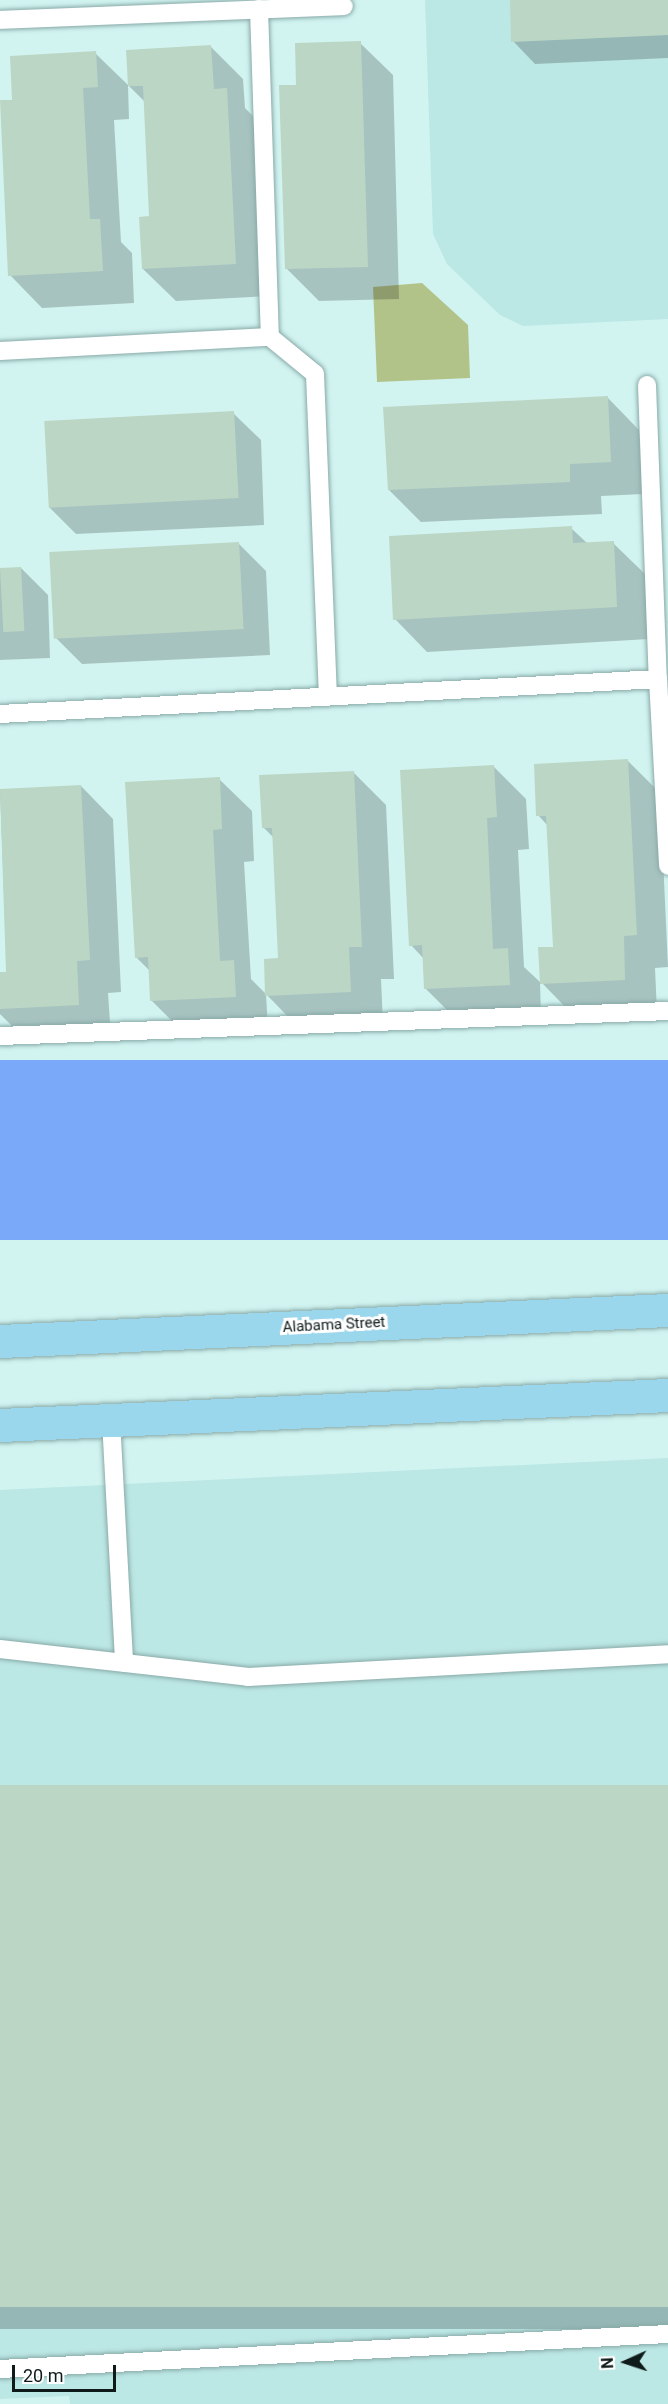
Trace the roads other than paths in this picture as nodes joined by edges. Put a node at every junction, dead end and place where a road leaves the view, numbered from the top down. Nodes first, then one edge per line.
1 (344, 6) dead end
2 (259, 9) junction
3 (0, 20) edge
4 (270, 337) junction
5 (0, 351) edge
6 (647, 385) dead end
7 (660, 514) edge
8 (658, 679) junction
9 (328, 696) junction
10 (0, 714) edge
11 (668, 866) edge
12 (668, 1011) edge
13 (0, 1036) edge
14 (668, 1310) edge
15 (0, 1341) edge
16 (668, 1395) edge
17 (111, 1420) junction
18 (0, 1425) edge
19 (0, 1649) edge
20 (668, 1654) edge
21 (124, 1663) junction
22 (668, 2334) edge
23 (0, 2369) edge

1 - 2 lane
2 - 3 lane
2 - 4 lane
4 - 5 lane
4 - 9 lane
6 - 7 lane
7 - 8 lane
8 - 9 lane
8 - 11 lane
9 - 10 lane
12 - 13 lane
14 - 15 main road, Alabama Street
16 - 17 main road
17 - 18 main road
17 - 21 lane
19 - 21 lane
20 - 21 lane
22 - 23 lane

